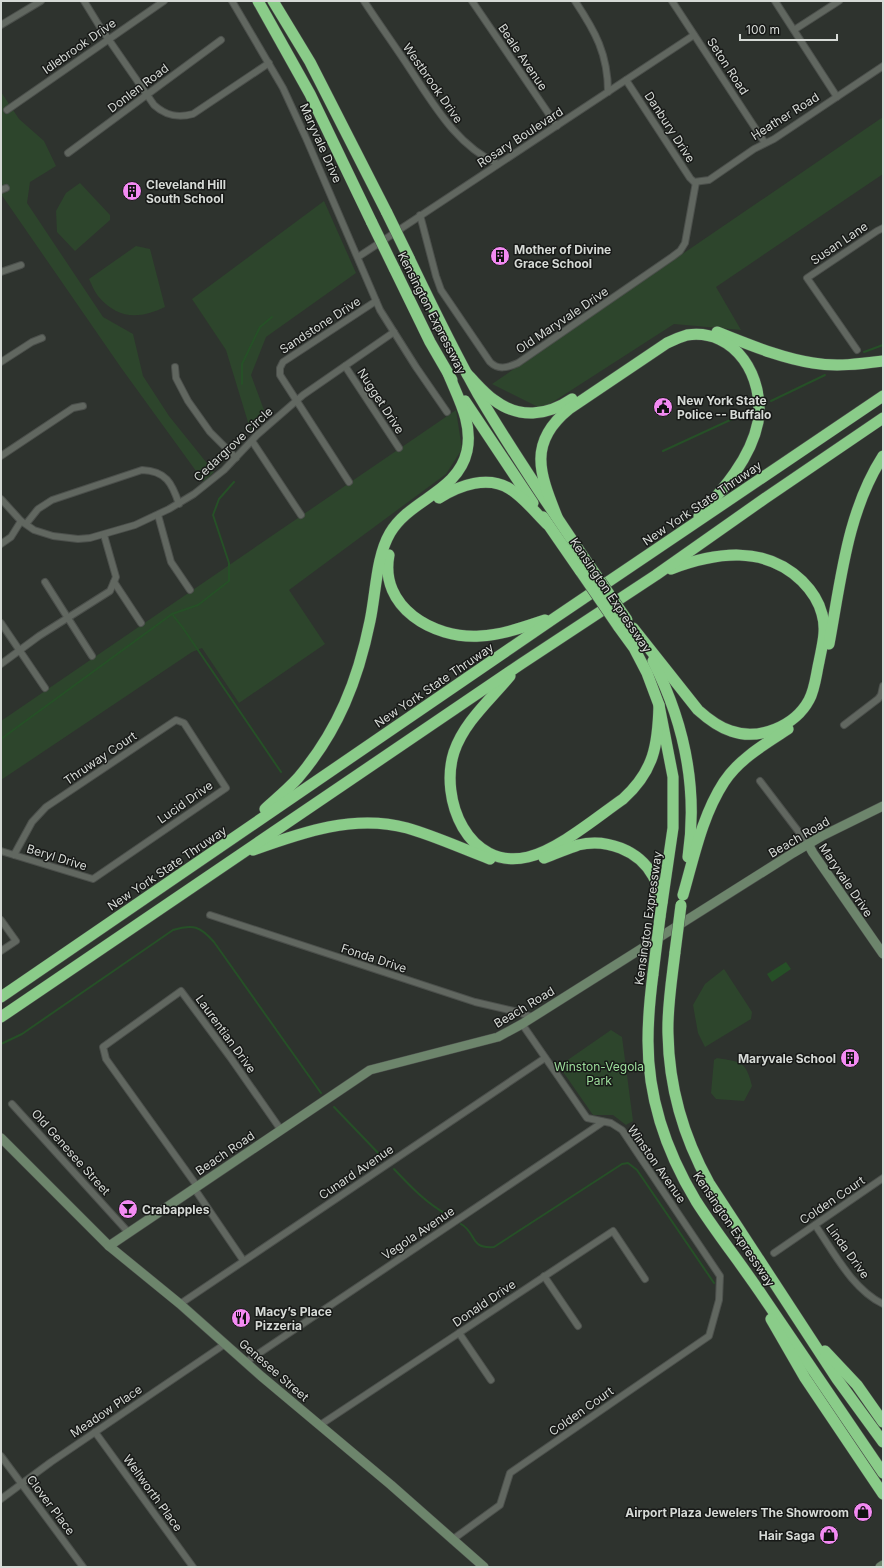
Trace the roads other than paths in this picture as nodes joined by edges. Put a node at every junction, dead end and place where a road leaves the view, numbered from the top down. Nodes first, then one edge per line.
1 (41, 1) edge
2 (84, 1) edge
3 (164, 1) edge
4 (232, 1) edge
5 (258, 1) edge
6 (273, 1) edge
7 (364, 1) edge
8 (472, 1) edge
9 (575, 1) edge
10 (672, 1) edge
11 (775, 1) edge
12 (839, 1) edge
13 (1, 26) edge
14 (794, 30) junction
15 (694, 35) junction
16 (108, 40) junction
17 (221, 40) dead end
18 (269, 63) junction
19 (883, 66) edge
20 (626, 80) junction
21 (608, 92) junction
22 (147, 95) junction
23 (837, 97) junction
24 (7, 110) dead end
25 (557, 126) junction
26 (765, 143) junction
27 (68, 154) dead end
28 (498, 164) junction
29 (697, 182) junction
30 (420, 215) junction
31 (883, 228) edge
32 (358, 256) junction
33 (21, 265) dead end
34 (1, 272) edge
35 (376, 301) junction
36 (394, 332) junction
37 (42, 338) dead end
38 (857, 350) dead end
39 (883, 361) edge
40 (1, 362) edge
41 (345, 366) junction
42 (175, 367) dead end
43 (448, 373) junction
44 (467, 374) junction
45 (883, 396) edge
46 (297, 400) junction
47 (83, 406) dead end
48 (447, 412) dead end
49 (883, 418) edge
50 (252, 441) junction
51 (399, 448) dead end
52 (1, 456) edge
53 (883, 456) edge
54 (236, 458) junction
55 (349, 482) dead end
56 (1, 500) edge
57 (179, 504) junction
58 (158, 514) junction
59 (301, 514) dead end
60 (557, 517) junction
61 (23, 523) junction
62 (547, 524) junction
63 (684, 531) junction
64 (104, 535) junction
65 (1, 544) edge
66 (585, 568) junction
67 (656, 575) junction
68 (45, 582) dead end
69 (114, 582) junction
70 (190, 590) dead end
71 (556, 617) junction
72 (67, 618) junction
73 (1, 623) edge
74 (141, 624) dead end
75 (626, 625) junction
76 (19, 650) junction
77 (92, 656) dead end
78 (1, 664) edge
79 (521, 664) junction
80 (883, 686) edge
81 (45, 688) dead end
82 (659, 705) junction
83 (844, 725) dead end
84 (204, 754) joint
85 (760, 781) dead end
86 (883, 806) edge
87 (245, 830) junction
88 (808, 844) junction
89 (1, 851) edge
90 (14, 855) junction
91 (236, 856) junction
92 (124, 858) joint
93 (682, 900) junction
94 (662, 902) junction
95 (210, 915) dead end
96 (1, 920) edge
97 (1, 951) edge
98 (883, 954) edge
99 (1, 997) edge
100 (1, 1017) edge
101 (532, 1017) junction
102 (522, 1024) junction
103 (545, 1058) junction
104 (12, 1104) dead end
105 (603, 1122) junction
106 (281, 1130) junction
107 (1, 1138) edge
108 (883, 1178) edge
109 (196, 1187) junction
110 (815, 1225) junction
111 (129, 1233) junction
112 (109, 1246) junction
113 (774, 1253) dead end
114 (733, 1254) junction
115 (243, 1260) junction
116 (544, 1276) junction
117 (645, 1279) dead end
118 (719, 1300) joint
119 (180, 1304) junction
120 (883, 1304) edge
121 (796, 1316) junction
122 (578, 1326) dead end
123 (459, 1333) junction
124 (225, 1344) junction
125 (246, 1362) junction
126 (491, 1380) dead end
127 (883, 1422) edge
128 (320, 1425) junction
129 (95, 1432) junction
130 (883, 1442) edge
131 (1, 1456) edge
132 (883, 1473) edge
133 (22, 1484) junction
134 (883, 1494) edge
135 (1, 1499) edge
136 (452, 1540) junction
137 (883, 1565) edge
138 (83, 1567) edge
139 (193, 1567) edge
140 (484, 1567) edge
141 (880, 1567) edge

1 - 13 street
2 - 16 street
3 - 16 street, Idlebrook Drive
4 - 18 street, Maryvale Drive
5 - 43 highway, Kensington Expressway, bridge
6 - 44 highway, Kensington Expressway, bridge
7 - 28 street, Westbrook Drive
8 - 25 street, Beale Avenue
9 - 21 street
10 - 15 street, Seton Road
11 - 14 street
12 - 14 street
14 - 23 street
15 - 20 street, Rosary Boulevard
15 - 26 street, Seton Road
16 - 22 street
16 - 24 street, Idlebrook Drive
17 - 22 street, Donlen Road
18 - 22 street
18 - 32 street, Maryvale Drive
19 - 23 street, Heather Road
20 - 21 street, Rosary Boulevard
20 - 29 street, Danbury Drive
21 - 25 street, Rosary Boulevard
22 - 27 street, Donlen Road
23 - 26 street, Heather Road
25 - 28 street, Rosary Boulevard
26 - 29 street, Heather Road
28 - 30 street, Rosary Boulevard
29 - 30 street, Old Maryvale Drive
30 - 32 street, Rosary Boulevard
31 - 38 street, Susan Lane
32 - 35 street, Maryvale Drive
33 - 34 street
35 - 36 street, Sandstone Drive
35 - 46 street, Sandstone Drive
36 - 41 street, Cedargrove Circle
36 - 48 street, Sandstone Drive
37 - 40 street
39 - 44 highway
41 - 46 street, Cedargrove Circle
41 - 51 street, Nugget Drive
42 - 54 street
43 - 62 highway, Kensington Expressway
43 - 87 highway
44 - 60 highway, Kensington Expressway
45 - 63 highway, New York State Thruway
46 - 50 street, Cedargrove Circle
46 - 55 street, Sandstone Drive
47 - 52 street
49 - 67 highway
50 - 54 street, Cedargrove Circle
50 - 59 street
53 - 93 highway
54 - 57 street, Cedargrove Circle
56 - 61 street, Cedargrove Circle
57 - 58 street, Cedargrove Circle
57 - 61 street
58 - 64 street, Cedargrove Circle
58 - 70 street
60 - 63 highway
60 - 66 highway, Kensington Expressway
61 - 64 street, Cedargrove Circle
61 - 65 street
62 - 66 highway, Kensington Expressway
62 - 71 highway
63 - 71 highway, New York State Thruway
64 - 69 street
66 - 75 highway, Kensington Expressway, bridge
67 - 75 highway
67 - 79 highway
68 - 72 street
69 - 72 street
69 - 74 street
71 - 87 highway, New York State Thruway
72 - 76 street
72 - 77 street
73 - 76 street
75 - 82 highway, Kensington Expressway
75 - 93 highway, Kensington Expressway
76 - 78 street
76 - 81 street
79 - 82 highway
79 - 91 highway
80 - 83 street
82 - 94 highway, Kensington Expressway
84 - 90 street, Thruway Court
84 - 92 street, Lucid Drive
85 - 88 street, Maryvale Drive
86 - 88 street, Beach Road
87 - 99 highway, New York State Thruway
88 - 98 street, Maryvale Drive
88 - 101 street, Beach Road
89 - 90 street, Beryl Drive
90 - 92 street, Beryl Drive
91 - 94 highway
91 - 100 highway
93 - 121 highway, Kensington Expressway, bridge
94 - 114 highway, Kensington Expressway, bridge
95 - 101 street, Fonda Drive
96 - 97 street
101 - 102 street, Beach Road
102 - 103 street, Winston Avenue
102 - 106 street, Beach Road
103 - 105 street, Winston Avenue
103 - 115 street, Cunard Avenue
104 - 111 street, Old Genesee Street
105 - 118 street, Winston Avenue
105 - 125 street, Vegola Avenue
106 - 109 street, Beach Road
106 - 109 street, Laurentian Drive
107 - 112 street, Genesee Street
108 - 110 street, Colden Court
109 - 111 street, Beach Road
109 - 115 street
110 - 113 street, Colden Court
110 - 120 street, Linda Drive
111 - 112 street, Beach Road
112 - 119 street, Genesee Street
114 - 132 highway, Kensington Expressway
114 - 134 highway
115 - 119 street, Cunard Avenue
116 - 117 street, Donald Drive
116 - 122 street
116 - 123 street, Donald Drive
118 - 136 street, Colden Court
119 - 124 street, Genesee Street
121 - 127 highway
121 - 130 highway, Kensington Expressway
123 - 126 street
123 - 128 street, Donald Drive
124 - 125 street, Genesee Street
124 - 129 street, Meadow Place
125 - 128 street, Genesee Street
128 - 136 street, Genesee Street
129 - 133 street, Meadow Place
129 - 139 street, Wellworth Place
131 - 133 street, Clover Place
133 - 135 street, Meadow Place
133 - 138 street, Clover Place
136 - 140 street, Genesee Street
137 - 141 street

